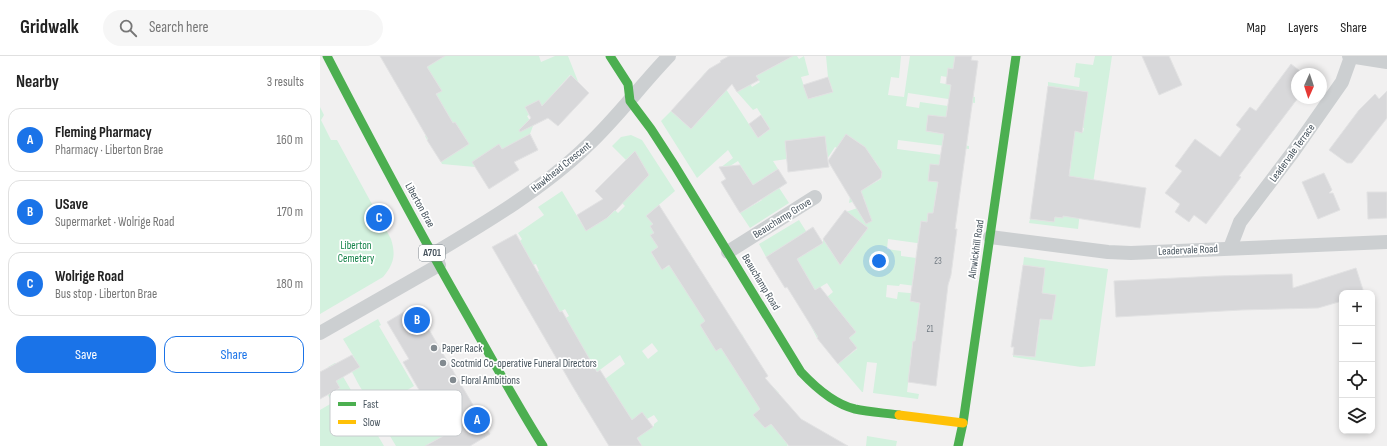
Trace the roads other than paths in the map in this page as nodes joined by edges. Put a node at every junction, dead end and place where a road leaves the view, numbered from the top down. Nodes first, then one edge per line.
1 (327, 56) edge
2 (610, 56) edge
3 (669, 56) edge
4 (1016, 56) edge
5 (1350, 56) edge
6 (1387, 62) edge
7 (630, 101) junction
8 (815, 197) dead end
9 (990, 237) junction
10 (1387, 242) edge
11 (1230, 248) junction
12 (728, 252) junction
13 (436, 260) junction
14 (320, 333) edge
15 (963, 423) junction
16 (544, 446) edge
17 (958, 446) edge

1 - 13 street, Liberton Brae / A701
2 - 7 street, Beauchamp Road
3 - 7 street, Hawkhead Crescent
4 - 9 street, Alnwickhill Road
5 - 6 street
5 - 11 street, Leadervale Terrace
7 - 12 street, Beauchamp Road
7 - 13 street, Hawkhead Crescent
8 - 12 street, Beauchamp Grove
9 - 11 street, Leadervale Road
9 - 15 street, Alnwickhill Road
10 - 11 street, Leadervale Road
12 - 15 street, Beauchamp Road
13 - 14 street, Hawkhead Crescent
13 - 16 street, Liberton Brae / A701
15 - 17 street, Alnwickhill Road

